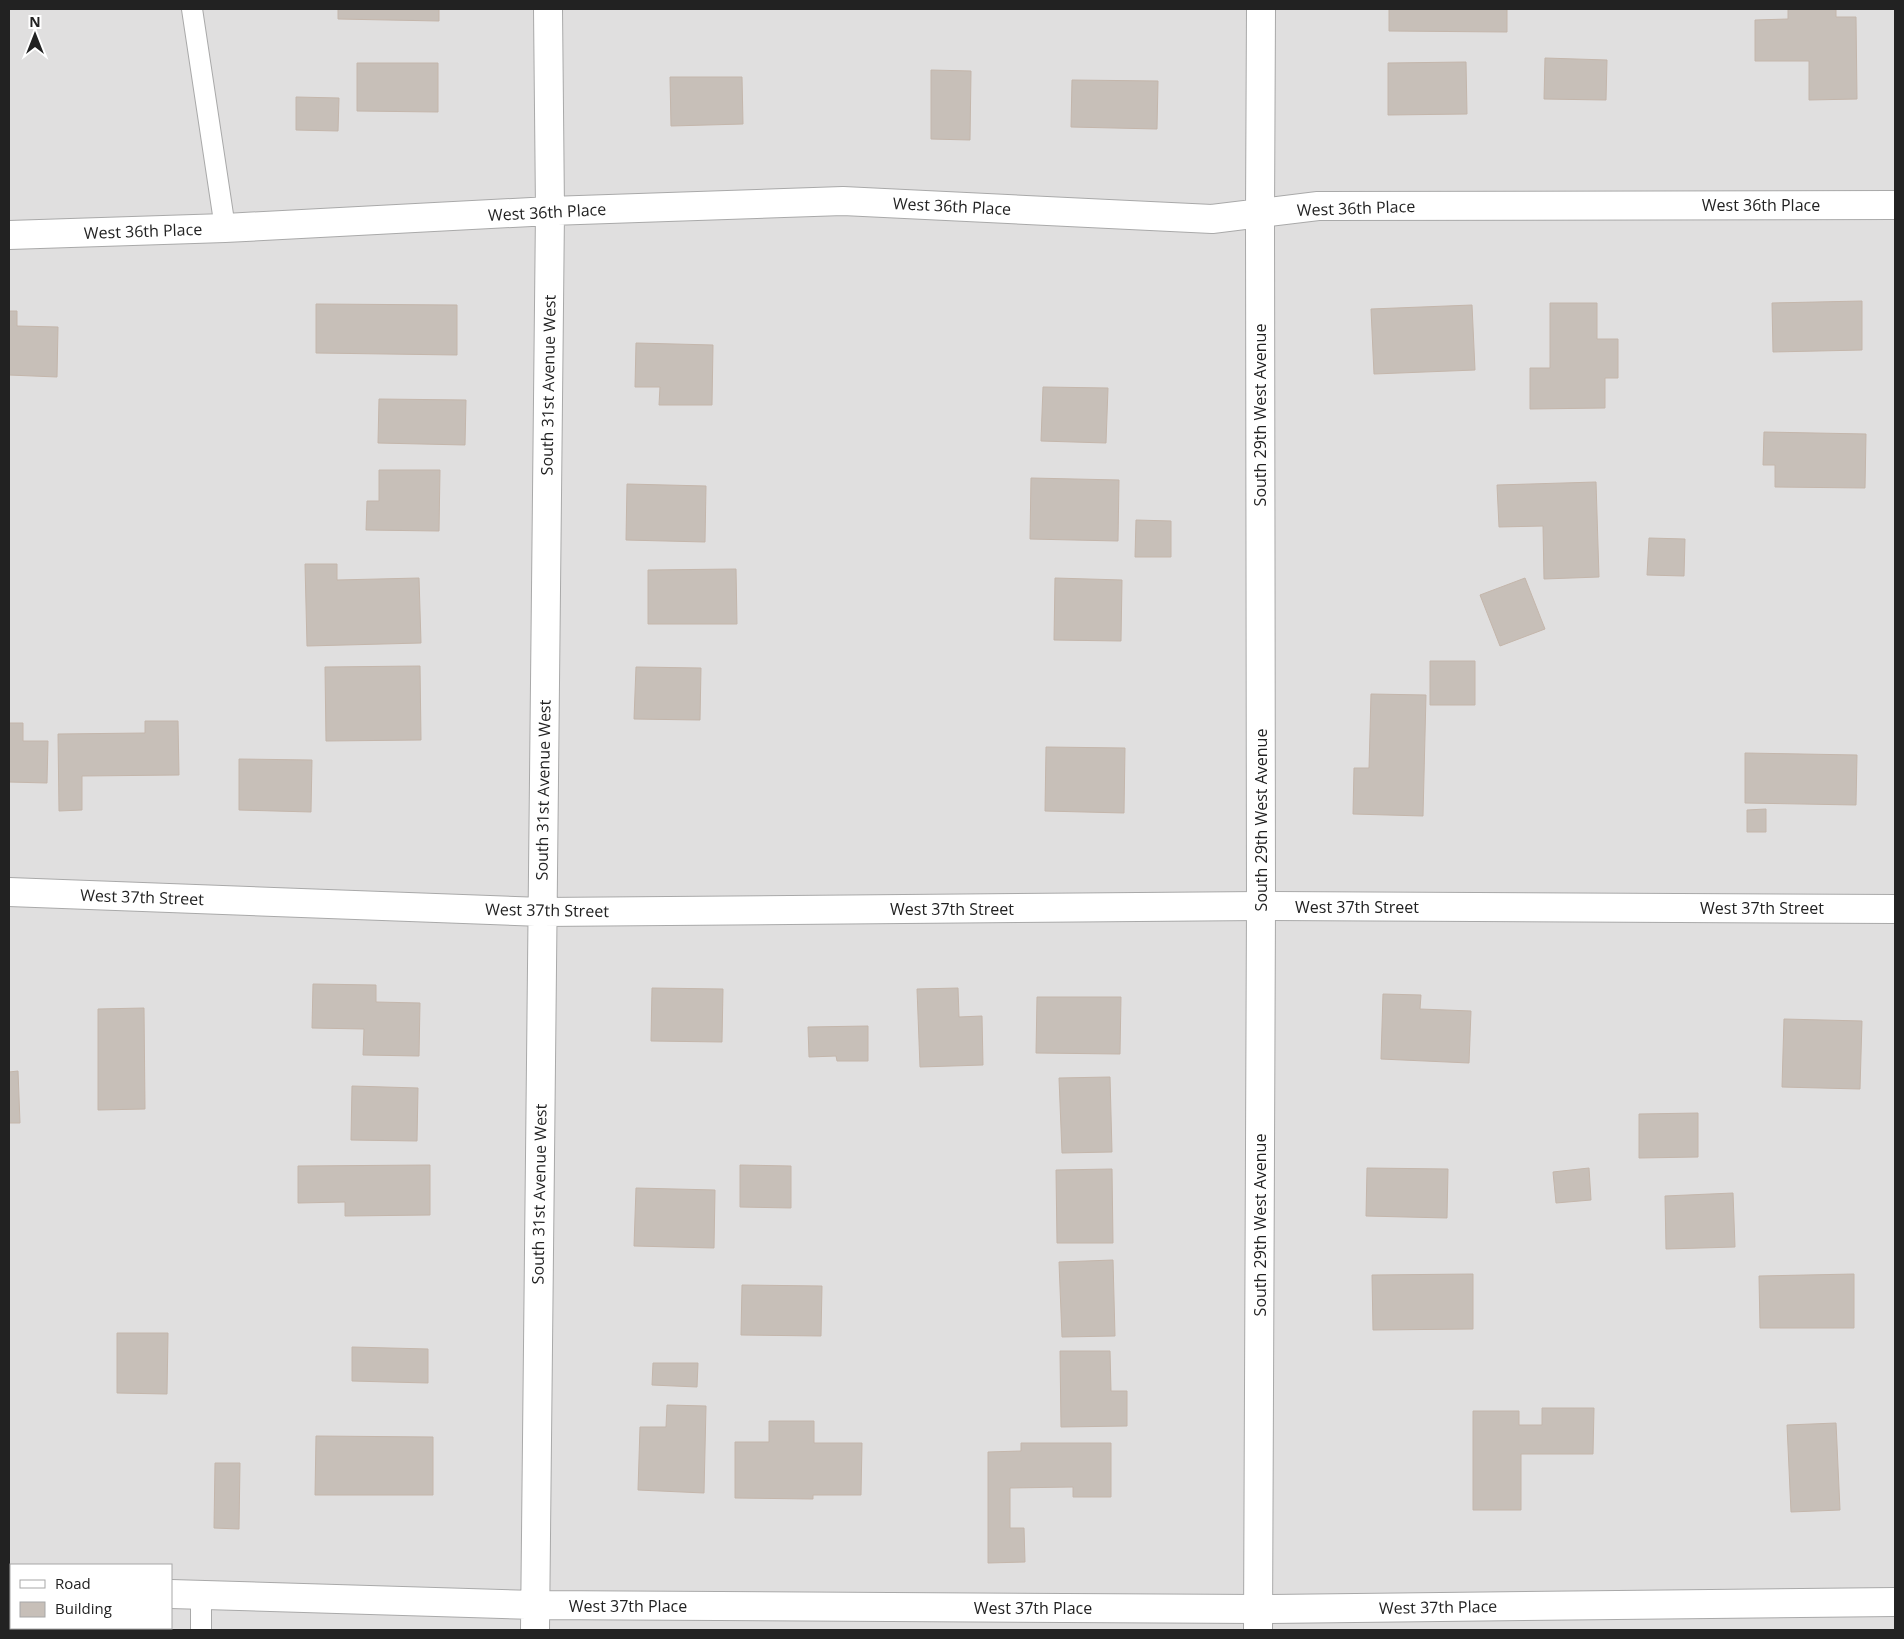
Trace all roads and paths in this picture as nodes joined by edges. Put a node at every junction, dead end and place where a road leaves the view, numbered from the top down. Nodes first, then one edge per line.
1 (192, 9) edge
2 (548, 9) edge
3 (1261, 9) edge
4 (1895, 205) edge
5 (550, 211) junction
6 (1260, 214) junction
7 (225, 228) junction
8 (9, 235) edge
9 (9, 892) edge
10 (1261, 906) junction
11 (1895, 909) edge
12 (542, 912) junction
13 (172, 1594) edge
14 (202, 1595) junction
15 (1895, 1602) edge
16 (535, 1618) edge
17 (1258, 1620) edge
18 (201, 1630) edge

1 - 7 lane
2 - 5 street, South 31st Avenue West
3 - 6 street, South 29th West Avenue
4 - 6 street, West 36th Place
5 - 6 street, West 36th Place
5 - 7 street, West 36th Place
5 - 12 street, South 31st Avenue West
6 - 10 street, South 29th West Avenue
7 - 8 street, West 36th Place
9 - 12 street, West 37th Street
10 - 11 street, West 37th Street
10 - 12 street, West 37th Street
10 - 17 street, South 29th West Avenue
12 - 16 street, South 31st Avenue West
13 - 14 street, West 37th Place
14 - 16 street, West 37th Place
14 - 18 lane
15 - 17 street, West 37th Place
16 - 17 street, West 37th Place

